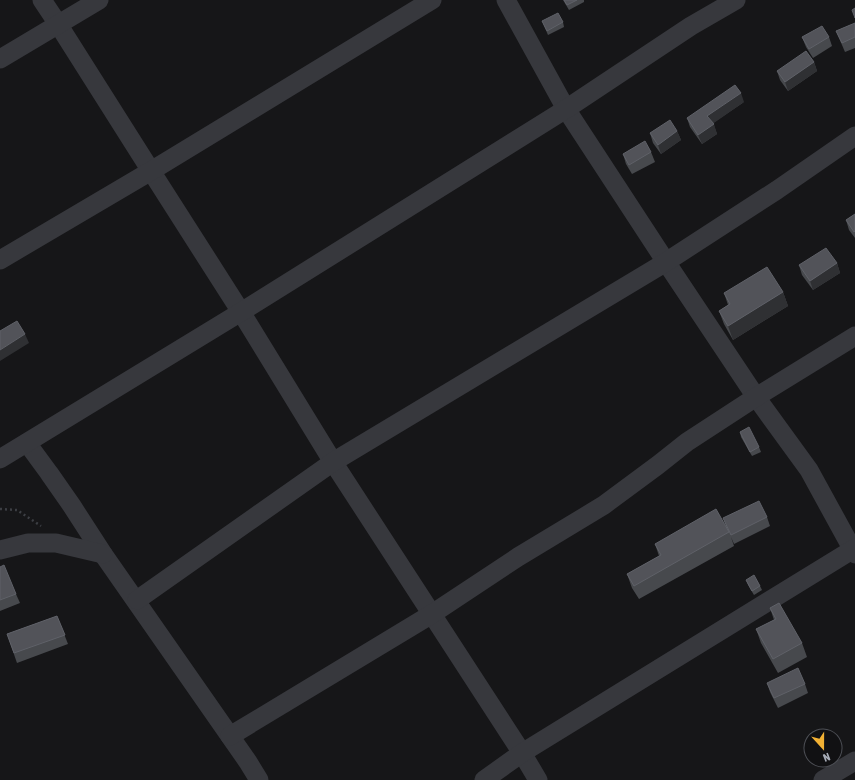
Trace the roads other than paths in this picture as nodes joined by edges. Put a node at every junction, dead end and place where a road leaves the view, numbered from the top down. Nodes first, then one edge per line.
1 (42, 0) edge
2 (99, 0) edge
3 (432, 0) edge
4 (506, 0) edge
5 (736, 0) edge
6 (58, 24) junction
7 (0, 59) edge
8 (566, 109) junction
9 (855, 136) edge
10 (151, 172) junction
11 (0, 260) edge
12 (666, 262) junction
13 (241, 312) junction
14 (855, 336) edge
15 (756, 397) junction
16 (27, 443) junction
17 (0, 459) edge
18 (333, 462) junction
19 (0, 550) edge
20 (854, 550) edge
21 (103, 554) junction
22 (137, 600) junction
23 (432, 614) junction
24 (230, 736) junction
25 (522, 753) junction
26 (855, 761) edge
27 (259, 780) edge
28 (484, 780) edge
29 (538, 780) edge
30 (823, 780) edge

1 - 6 street
2 - 6 street
3 - 10 street
4 - 8 street
5 - 8 street
6 - 7 street
6 - 10 street
8 - 12 street
8 - 13 street
9 - 12 street
10 - 11 street
10 - 13 street
12 - 15 street
12 - 18 street
13 - 16 street
13 - 18 street
14 - 15 street
15 - 20 street
15 - 23 street
16 - 17 street
16 - 21 street
18 - 22 street
18 - 23 street
19 - 21 street
20 - 25 street
21 - 22 street
22 - 24 street
23 - 24 street
23 - 25 street
24 - 27 street
25 - 28 street
25 - 29 street
26 - 30 street

